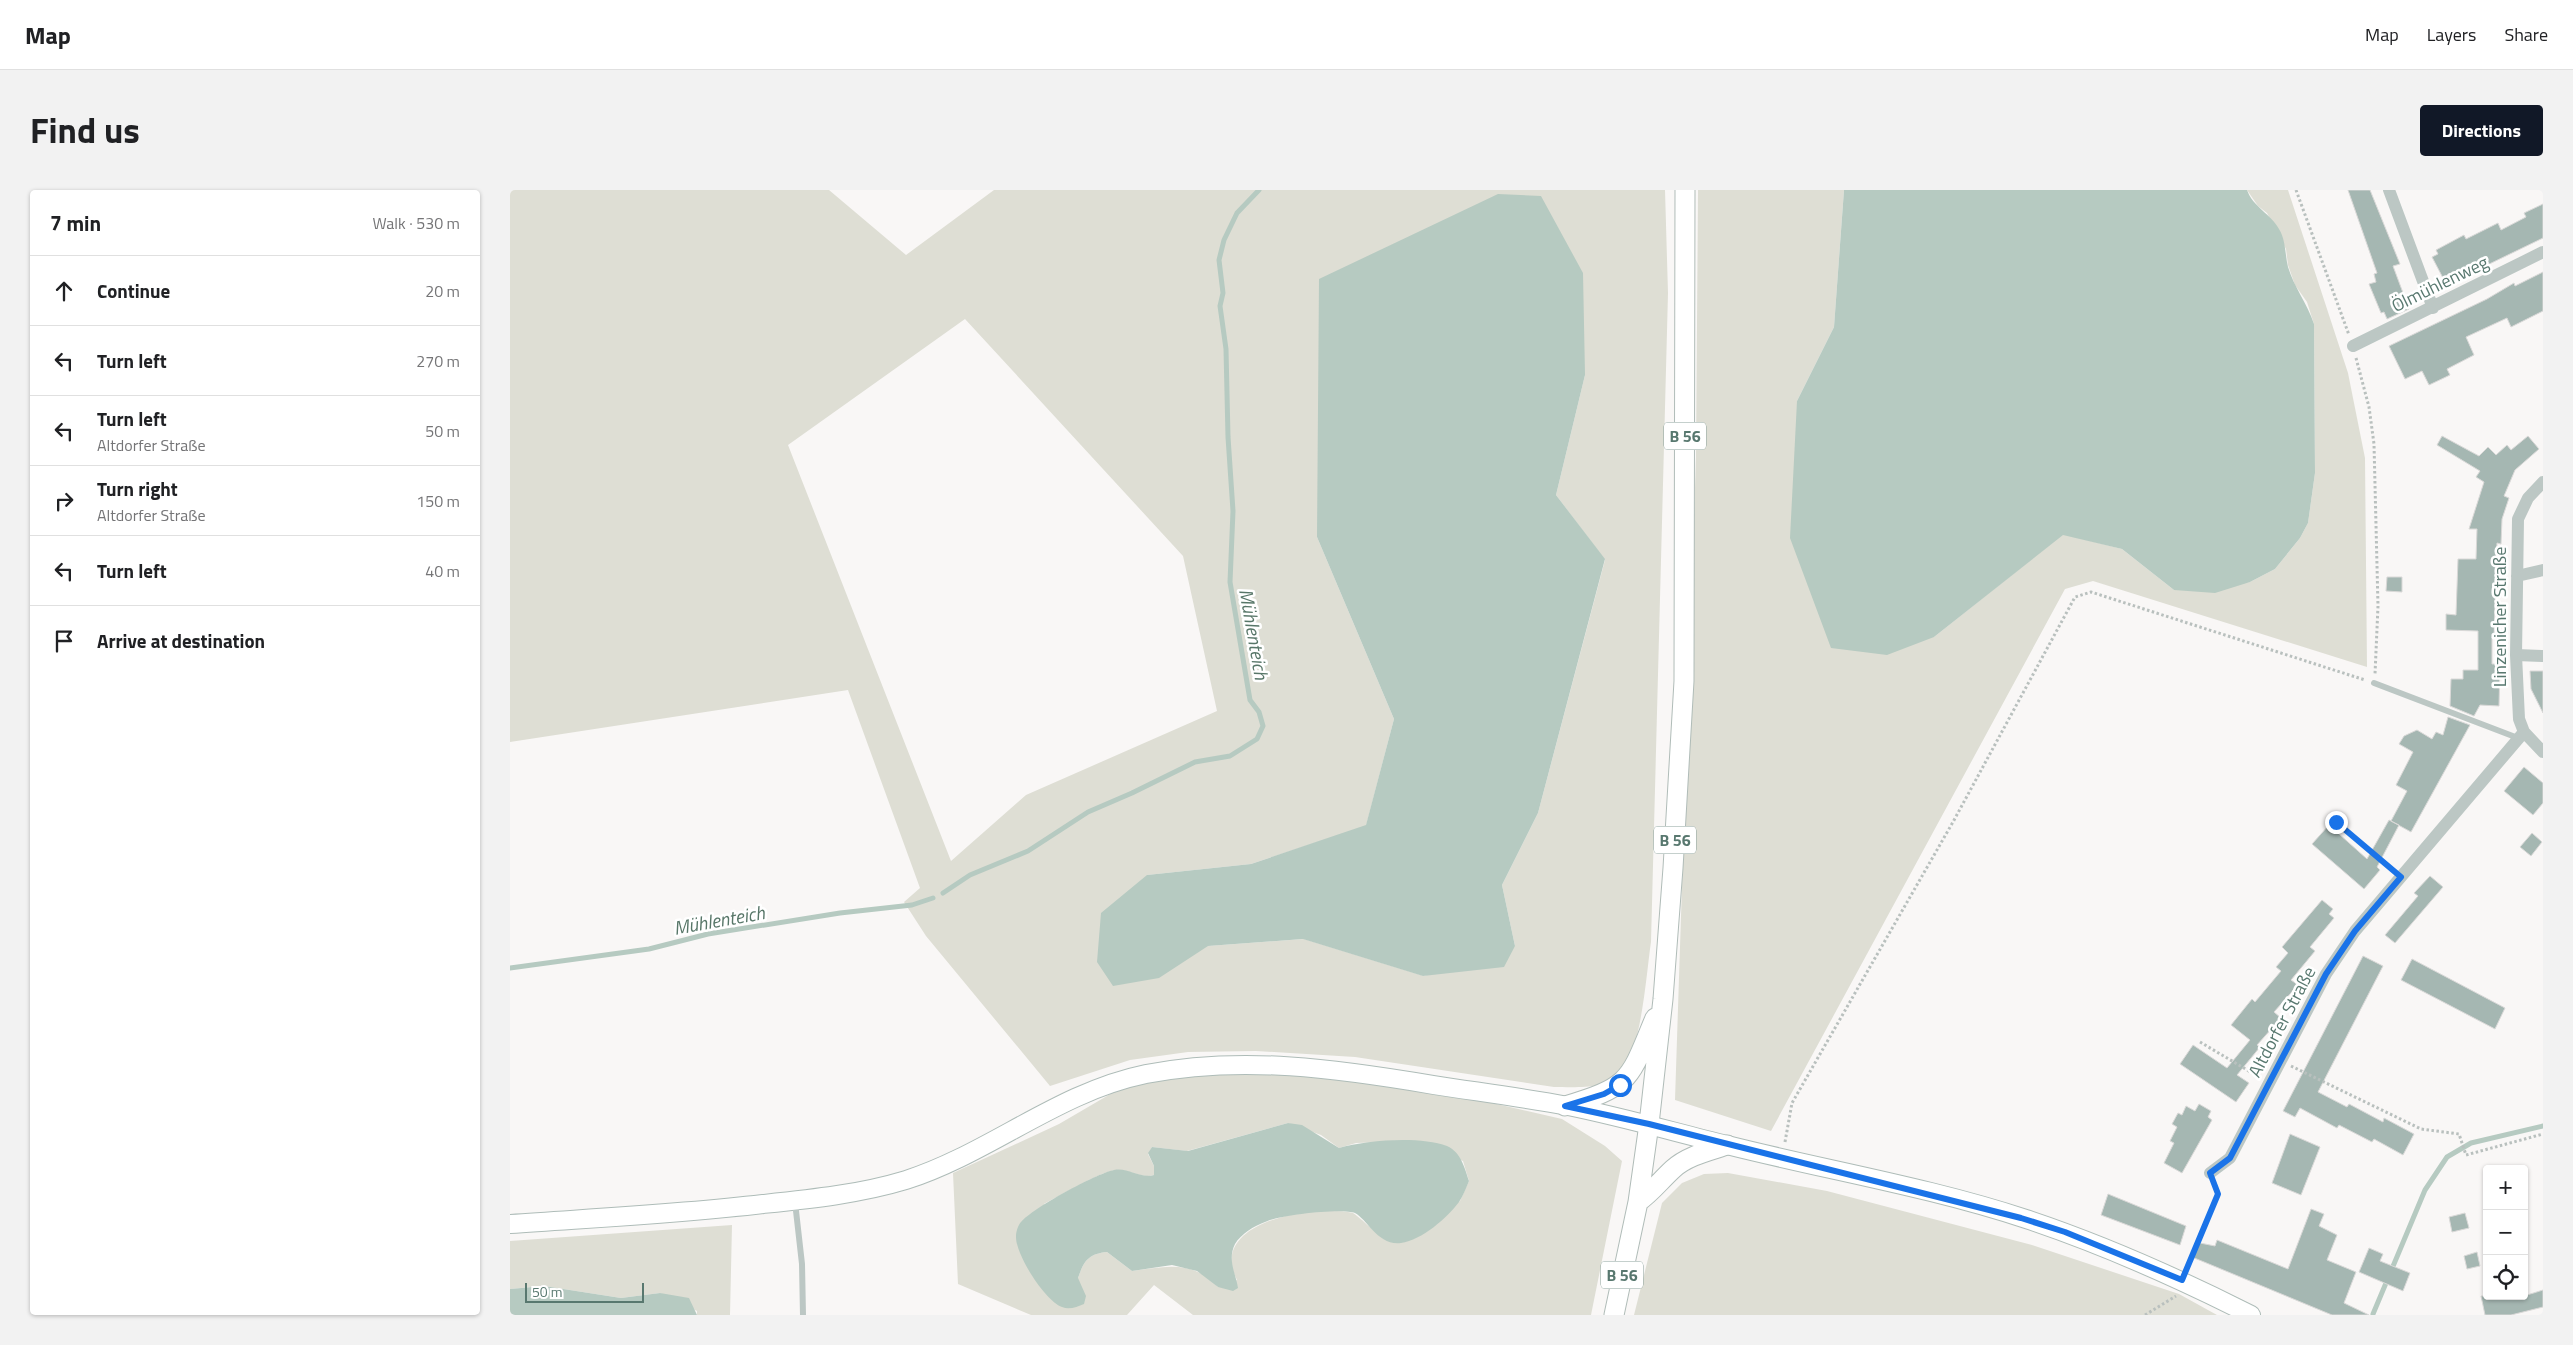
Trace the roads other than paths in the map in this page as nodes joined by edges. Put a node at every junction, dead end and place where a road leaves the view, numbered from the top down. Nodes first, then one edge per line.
1 (1685, 190) edge
2 (2389, 190) edge
3 (2543, 252) edge
4 (2432, 308) junction
5 (2353, 346) road end
6 (2543, 482) edge
7 (2543, 570) edge
8 (2517, 576) junction
9 (2516, 655) junction
10 (2543, 656) edge
11 (2374, 683) road end
12 (2521, 735) junction
13 (2543, 752) edge
14 (1663, 999) junction
15 (1565, 1106) junction
16 (1649, 1124) junction
17 (1727, 1145) junction
18 (2210, 1173) road end
19 (795, 1201) junction
20 (1638, 1202) junction
21 (510, 1224) edge
22 (803, 1315) edge
23 (1614, 1315) edge
24 (2251, 1315) edge

1 - 14 main road, B 56
2 - 4 street
3 - 4 street, Ölmühlenweg
4 - 5 street, Ölmühlenweg
6 - 8 street, Linzenicher Straße
7 - 8 street
8 - 9 street, Linzenicher Straße
9 - 10 street
9 - 12 street, Linzenicher Straße
11 - 12 lane
12 - 13 street
12 - 18 street, Altdorfer Straße
14 - 15 main road
14 - 16 main road, B 56
15 - 16 main road
15 - 19 main road
16 - 17 main road
16 - 20 main road, B 56
17 - 20 main road
17 - 24 main road
19 - 21 main road
19 - 22 lane
20 - 23 main road, B 56

